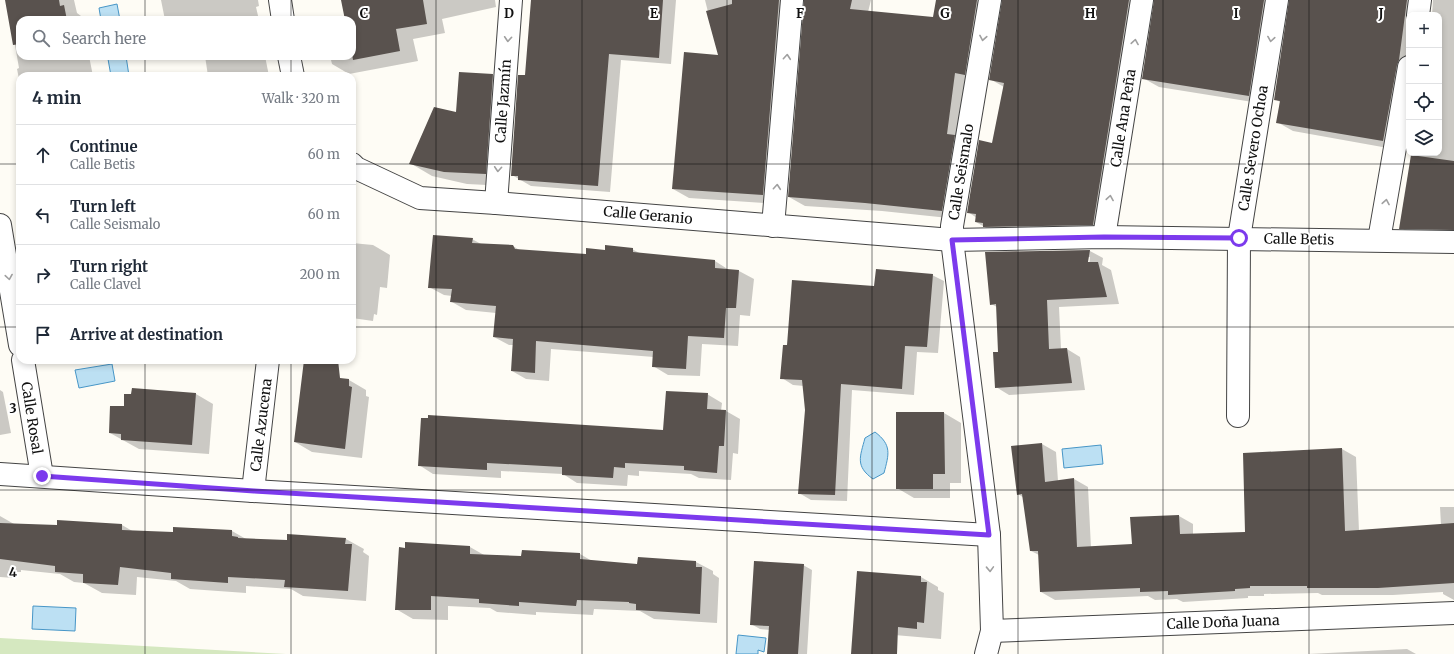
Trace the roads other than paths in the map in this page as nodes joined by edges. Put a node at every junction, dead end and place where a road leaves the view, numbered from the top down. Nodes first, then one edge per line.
1 (280, 0) edge
2 (511, 0) edge
3 (792, 0) edge
4 (990, 0) edge
5 (1142, 0) edge
6 (1277, 0) edge
7 (1420, 0) edge
8 (1418, 12) edge
9 (282, 16) edge
10 (290, 60) edge
11 (291, 72) edge
12 (1406, 84) edge
13 (356, 168) edge
14 (496, 203) junction
15 (0, 225) edge
16 (773, 226) junction
17 (1104, 237) junction
18 (1239, 238) junction
19 (952, 240) junction
20 (1379, 240) junction
21 (1454, 242) edge
22 (16, 321) edge
23 (24, 364) edge
24 (268, 364) edge
25 (1238, 416) dead end
26 (0, 474) edge
27 (42, 476) junction
28 (254, 491) junction
29 (989, 535) junction
30 (1454, 613) edge
31 (992, 631) junction
32 (986, 654) edge

1 - 9 street
2 -> 14 street, Calle Jazmín
16 -> 3 street
4 -> 19 street, Calle Seismalo
17 -> 5 street, Calle Ana Peña
6 -> 18 street, Calle Severo Ochoa
7 - 8 street
10 - 11 street
20 -> 12 street
13 - 14 street, Calle Geranio
14 - 16 street, Calle Geranio
15 -> 22 street
16 - 19 street, Calle Geranio
17 - 18 street, Calle Betis
17 - 19 street, Calle Betis
18 - 20 street, Calle Betis
18 - 25 street, Calle Severo Ochoa
19 - 29 street, Calle Seismalo
20 - 21 street, Calle Betis
23 - 27 street, Calle Rosal
24 - 28 street, Calle Azucena
26 - 27 street
27 - 28 street
28 - 29 street
29 -> 31 street, Calle Seismalo
30 - 31 street, Calle Doña Juana
31 - 32 street, Calle Seismalo

